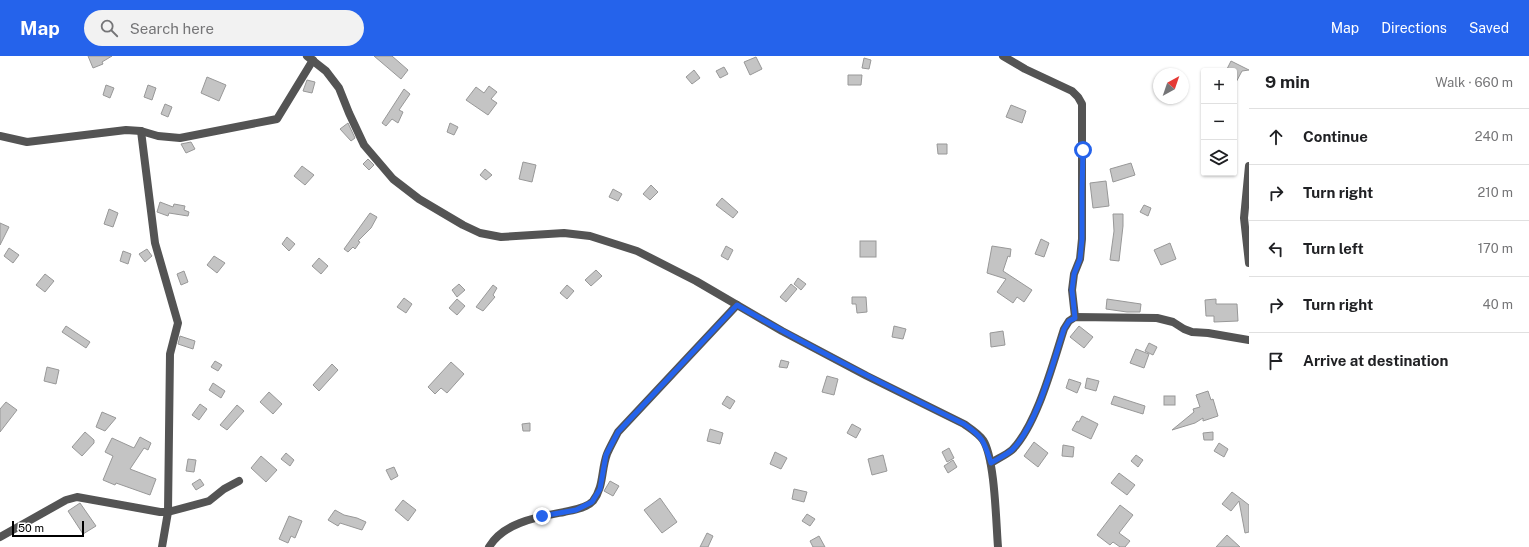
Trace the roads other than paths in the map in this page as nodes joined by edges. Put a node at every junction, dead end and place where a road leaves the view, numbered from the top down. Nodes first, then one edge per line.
1 (1003, 56) edge
2 (310, 58) edge
3 (141, 131) junction
4 (0, 136) edge
5 (1249, 166) edge
6 (1249, 263) edge
7 (737, 305) junction
8 (1075, 318) junction
9 (1249, 340) edge
10 (991, 463) junction
11 (239, 481) dead end
12 (168, 512) junction
13 (0, 537) edge
14 (162, 547) edge
15 (489, 547) edge
16 (998, 547) edge

1 - 8 street
2 - 3 street
2 - 7 street
3 - 4 street
3 - 12 street
5 - 6 street
7 - 10 street
7 - 15 street
8 - 9 street
8 - 10 street
10 - 16 street
11 - 12 street
12 - 13 street
12 - 14 street

